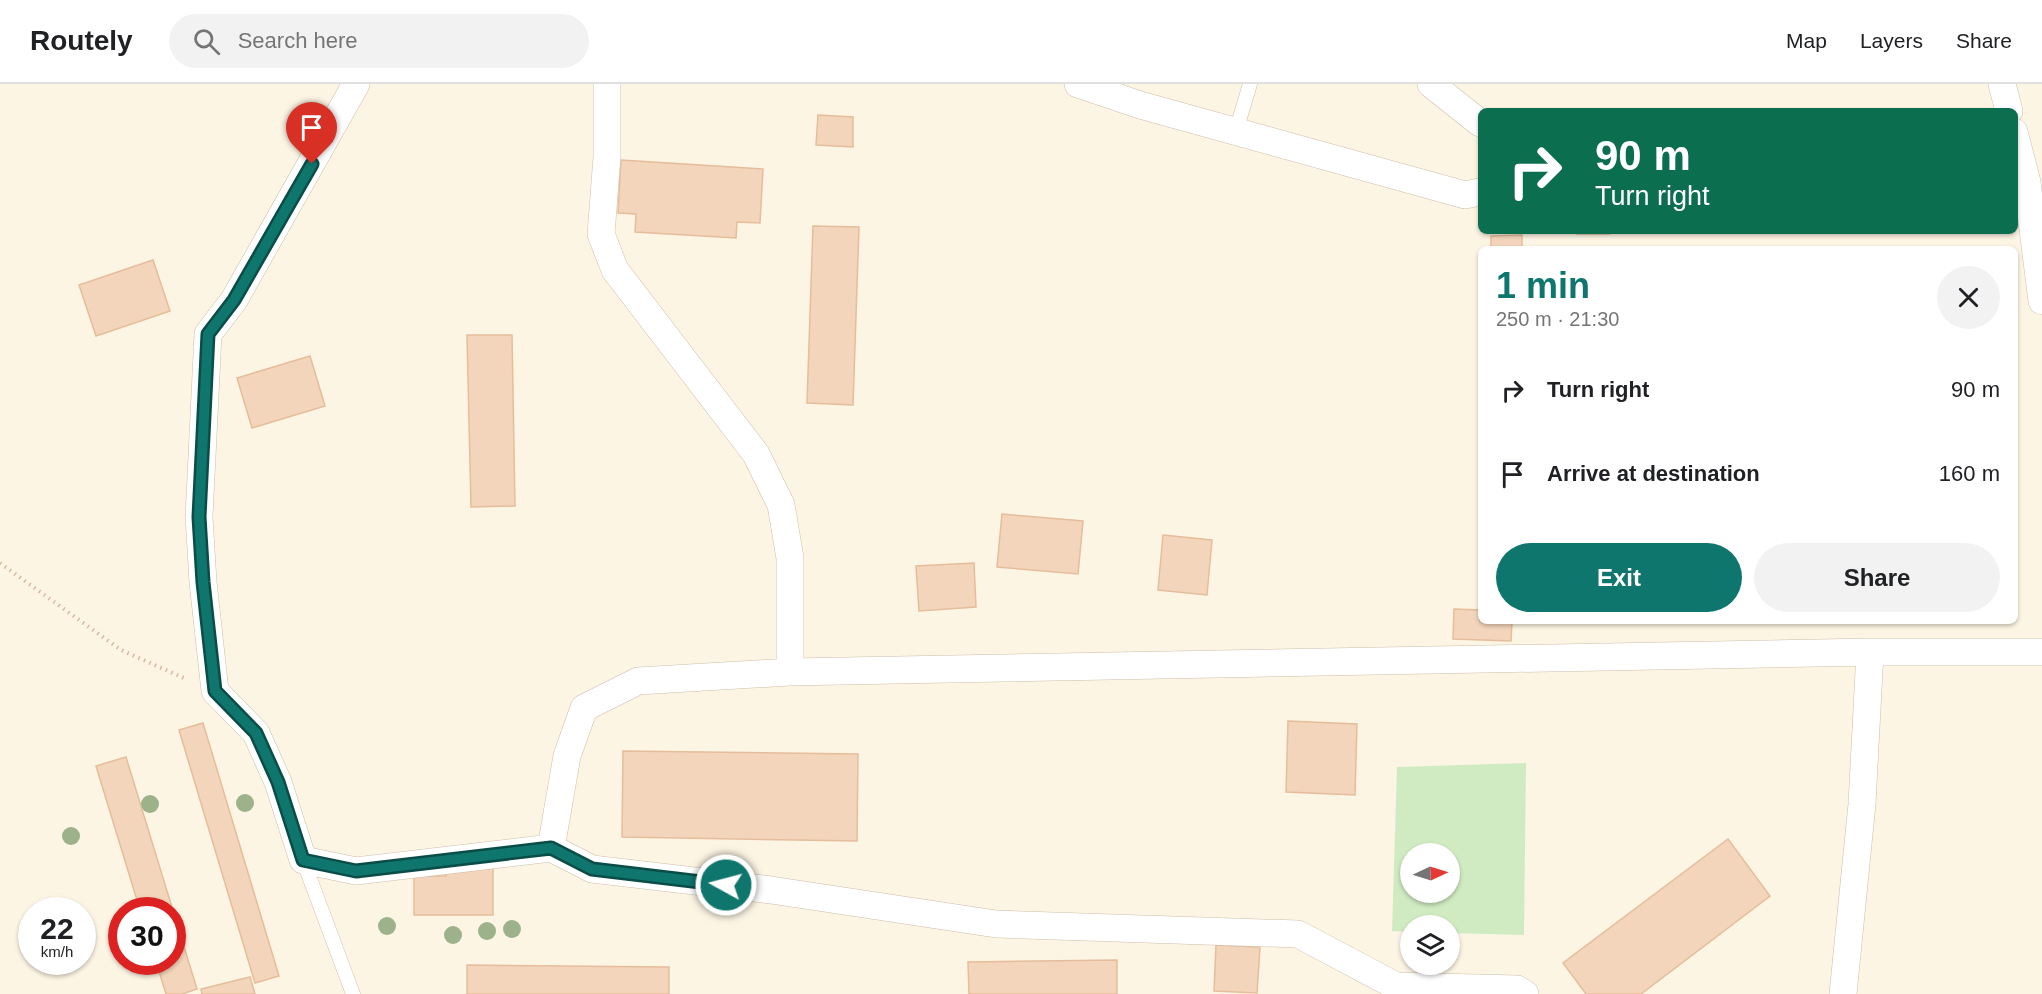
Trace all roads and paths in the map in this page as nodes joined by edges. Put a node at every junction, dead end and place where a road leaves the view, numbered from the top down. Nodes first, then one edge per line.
1 (356, 84) edge
2 (1078, 84) edge
3 (1250, 84) edge
4 (1431, 84) edge
5 (2002, 84) edge
6 (604, 86) edge
7 (2008, 108) edge
8 (1478, 121) edge
9 (1236, 131) junction
10 (2018, 147) edge
11 (1478, 192) edge
12 (2042, 301) edge
13 (0, 563) edge
14 (1870, 652) junction
15 (2042, 652) edge
16 (790, 672) junction
17 (215, 691) junction
18 (551, 848) junction
19 (303, 860) junction
20 (1396, 990) edge
21 (353, 994) edge
22 (1524, 994) edge
23 (1843, 994) edge

1 - 17 street
2 - 9 street
3 - 9 lane
4 - 8 street
5 - 7 street
6 - 16 street
9 - 11 street
10 - 12 street
13 - 17 path
14 - 15 street
14 - 16 street
14 - 23 street
16 - 18 street
17 - 19 street
18 - 19 street
18 - 20 street
19 - 21 lane
20 - 22 street

